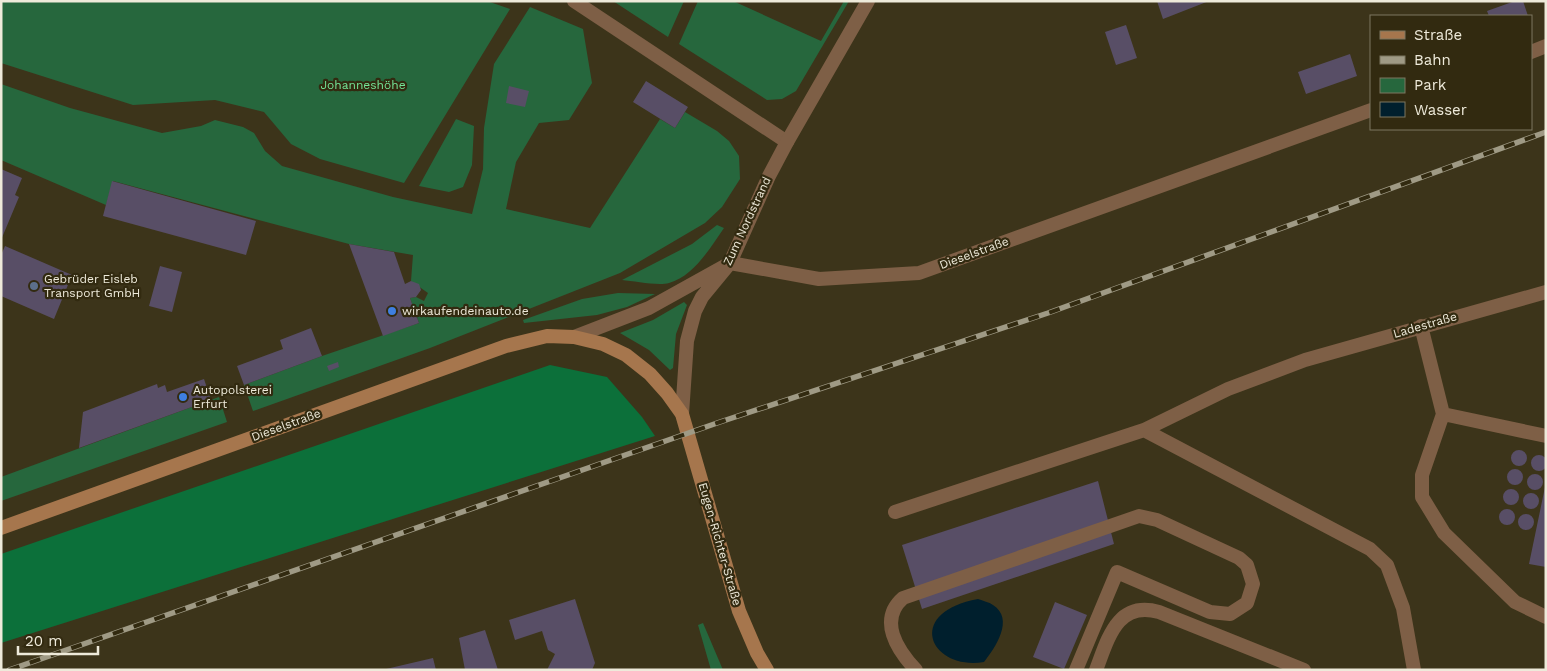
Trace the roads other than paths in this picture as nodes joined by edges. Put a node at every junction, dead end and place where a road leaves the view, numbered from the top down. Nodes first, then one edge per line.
1 (574, 1) edge
2 (868, 1) edge
3 (1546, 46) edge
4 (1532, 52) edge
5 (1370, 110) edge
6 (787, 142) junction
7 (730, 263) junction
8 (1546, 292) edge
9 (1421, 326) junction
10 (574, 337) junction
11 (1443, 414) junction
12 (684, 420) junction
13 (1144, 430) junction
14 (1546, 436) edge
15 (895, 512) dead end
16 (1, 528) edge
17 (1546, 617) edge
18 (767, 670) edge
19 (916, 670) edge
20 (1076, 670) edge
21 (1096, 670) edge
22 (1304, 670) edge
23 (1414, 670) edge

1 - 6 street
2 - 6 street, Zum Nordstrand
3 - 4 street
5 - 7 street, Dieselstraße
6 - 7 street, Zum Nordstrand
7 - 10 street, Dieselstraße
7 - 12 street, Zum Nordstrand
8 - 9 street, Ladestraße
9 - 11 street
9 - 13 street, Ladestraße
10 - 12 main road, Dieselstraße
10 - 16 main road, Dieselstraße
11 - 14 street
11 - 17 street
12 - 18 main road, Eugen-Richter-Straße
13 - 15 street, Ladestraße
13 - 23 street
19 - 20 street
21 - 22 street

